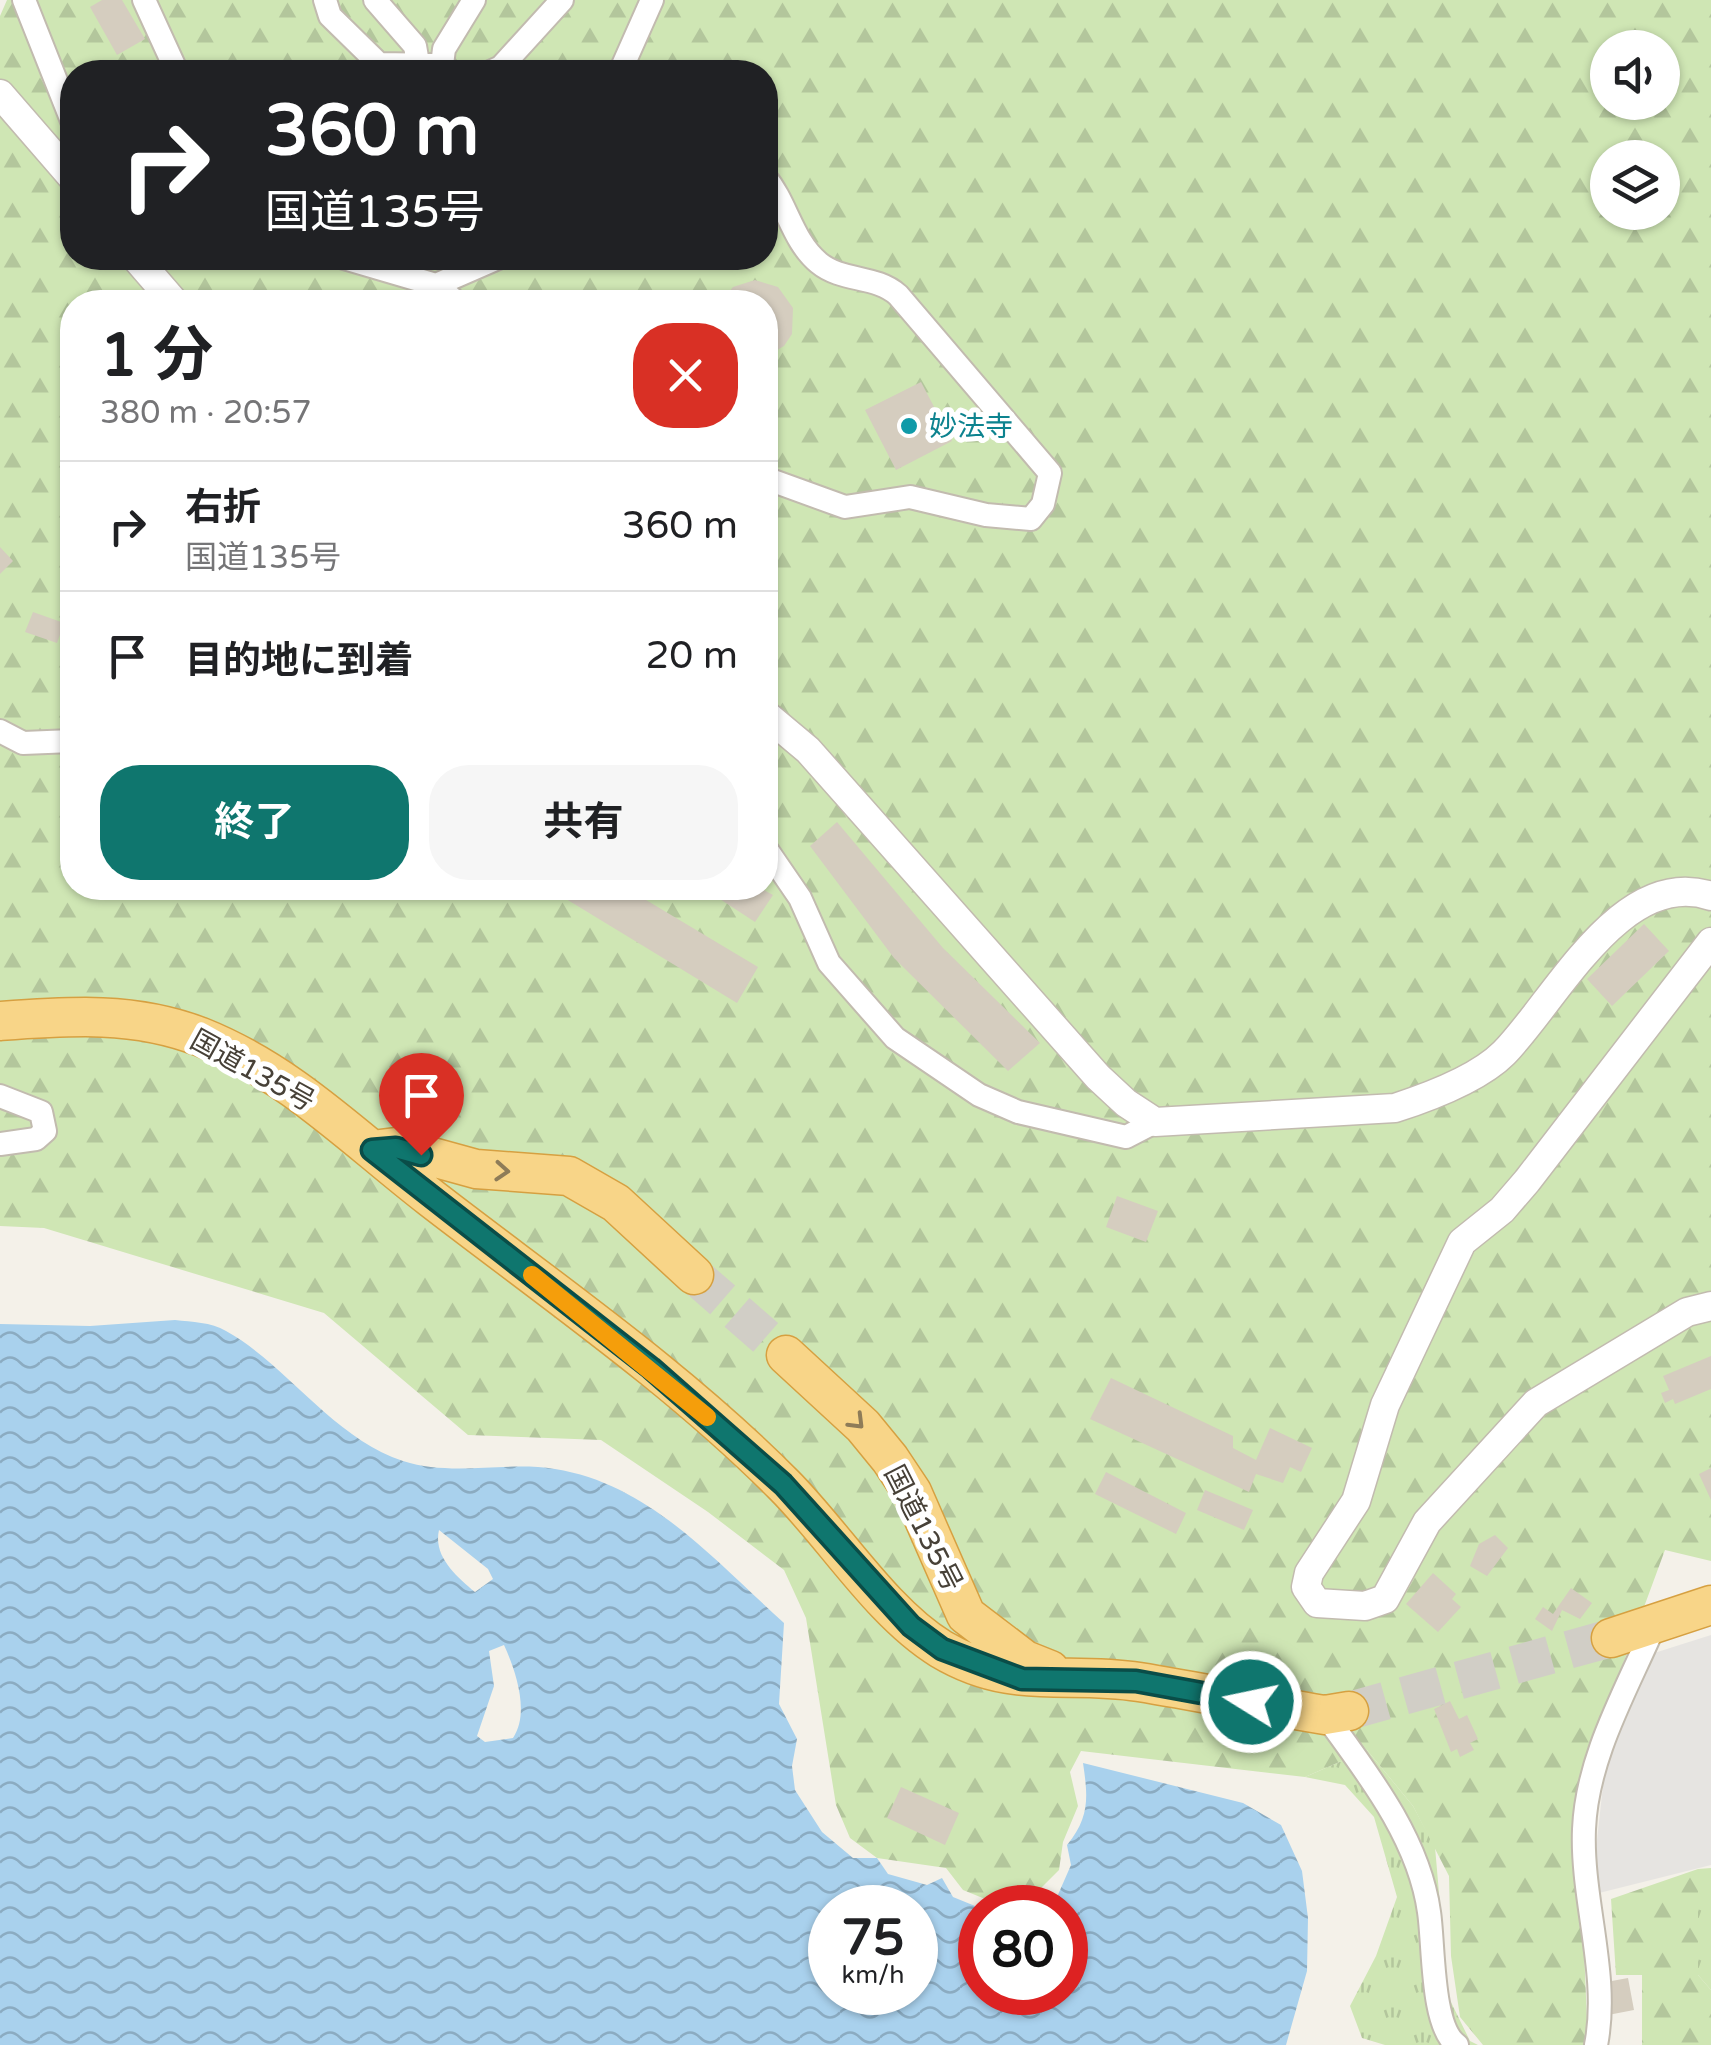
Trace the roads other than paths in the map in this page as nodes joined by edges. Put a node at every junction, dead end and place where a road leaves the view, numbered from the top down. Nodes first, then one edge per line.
1 (24, 0) edge
2 (325, 0) edge
3 (375, 0) edge
4 (474, 0) edge
5 (562, 0) edge
6 (652, 0) edge
7 (148, 1) edge
8 (172, 60) edge
9 (375, 60) edge
10 (429, 60) edge
11 (439, 60) edge
12 (507, 60) edge
13 (625, 60) edge
14 (60, 91) edge
15 (0, 94) edge
16 (60, 162) edge
17 (778, 200) edge
18 (146, 270) edge
19 (383, 270) edge
20 (470, 270) edge
21 (436, 285) junction
22 (164, 290) edge
23 (442, 290) edge
24 (778, 484) edge
25 (778, 725) edge
26 (0, 731) edge
27 (60, 742) edge
28 (778, 866) edge
29 (1711, 896) edge
30 (1711, 942) edge
31 (0, 1021) edge
32 (0, 1096) edge
33 (1155, 1122) junction
34 (0, 1144) edge
35 (372, 1150) junction
36 (694, 1275) tunnel mouth
37 (1711, 1306) edge
38 (786, 1354) tunnel mouth
39 (1711, 1605) edge
40 (1654, 1626) junction
41 (1611, 1638) tunnel mouth
42 (1075, 1680) junction
43 (1337, 1713) joint
44 (1457, 2045) edge
45 (1596, 2045) edge

1 - 14 street
2 - 9 street
3 - 10 street
4 - 11 street
5 - 12 street
6 - 13 street
7 - 8 street
15 - 16 street
17 - 24 street
18 - 22 street
19 - 21 street
20 - 21 street
21 - 23 street
25 - 33 street
26 - 27 street
28 - 33 street
29 - 33 street
30 - 37 street
31 - 35 highway, 国道135号
32 - 34 street
35 -> 36 highway
35 - 42 highway, 国道135号
38 -> 42 highway, 国道135号
39 - 40 highway
40 - 41 highway
40 - 45 street
42 - 43 highway, 国道135号
43 - 44 street

